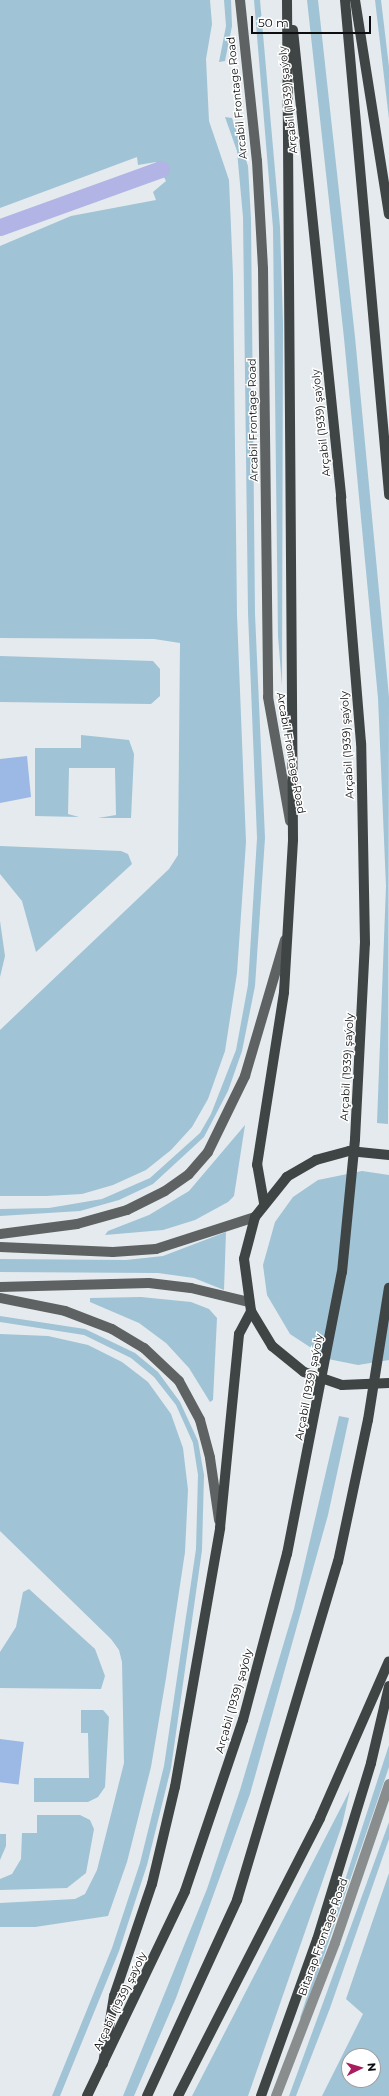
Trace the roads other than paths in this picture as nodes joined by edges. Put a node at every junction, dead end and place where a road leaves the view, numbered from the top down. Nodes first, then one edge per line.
1 (240, 0) edge
2 (287, 0) edge
3 (290, 0) edge
4 (345, 0) edge
5 (355, 0) edge
6 (389, 214) edge
7 (389, 495) edge
8 (294, 839) junction
9 (291, 921) junction
10 (389, 1155) edge
11 (264, 1203) junction
12 (256, 1217) junction
13 (0, 1234) edge
14 (0, 1247) edge
15 (0, 1287) edge
16 (389, 1288) edge
17 (0, 1298) edge
18 (250, 1306) junction
19 (389, 1383) edge
20 (220, 1528) junction
21 (389, 1661) edge
22 (389, 1686) edge
23 (389, 1784) edge
24 (103, 2064) junction
25 (87, 2096) edge
26 (147, 2096) edge
27 (178, 2096) edge
28 (261, 2096) edge
29 (276, 2096) edge

1 - 8 main road, Arcabil Frontage Road
2 - 8 main road
3 - 24 main road, Arçabil (1939) şaýoly, bridge
4 - 7 main road
5 - 6 main road
8 - 9 main road
9 - 11 main road
9 - 13 main road
10 - 11 main road
11 - 12 main road
12 - 14 main road
12 - 18 main road
15 - 18 main road
16 - 26 main road, bridge
17 - 20 main road
18 - 19 main road
18 - 20 main road
20 - 24 main road
21 - 27 main road
22 - 28 main road
23 - 29 street, Bitarap Frontage Road
24 - 25 main road, Arçabil (1939) şaýoly

